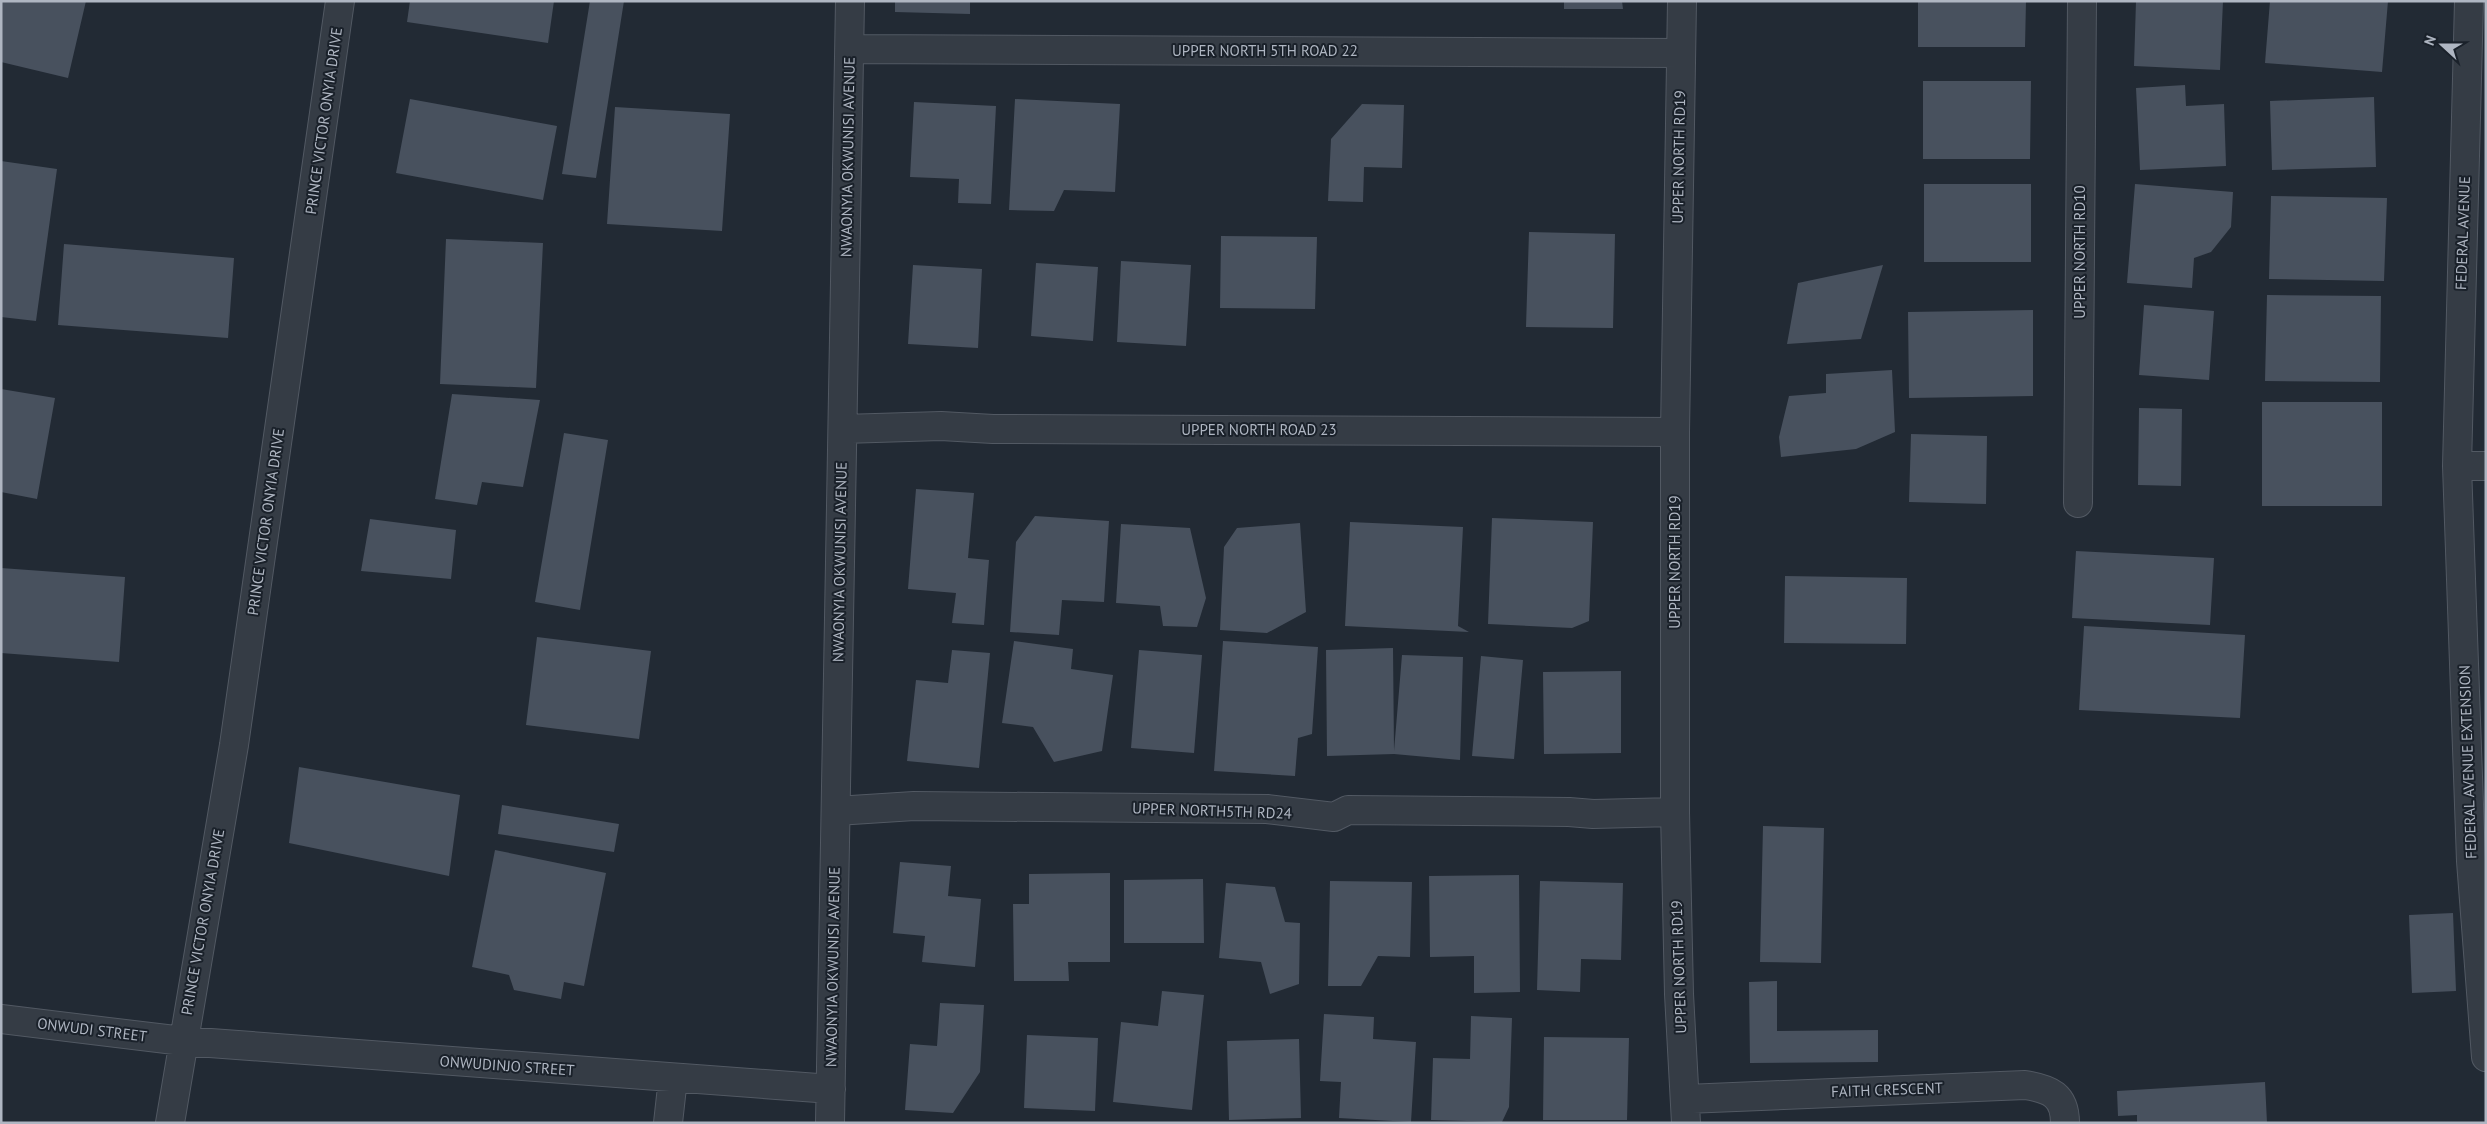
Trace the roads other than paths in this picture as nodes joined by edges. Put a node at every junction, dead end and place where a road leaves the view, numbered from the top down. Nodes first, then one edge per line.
1 (340, 1) edge
2 (850, 1) edge
3 (1682, 1) edge
4 (2082, 1) edge
5 (2469, 1) edge
6 (850, 49) junction
7 (1681, 53) junction
8 (2477, 73) edge
9 (843, 429) junction
10 (1675, 432) junction
11 (2457, 466) junction
12 (2486, 466) edge
13 (2078, 503) dead end
14 (836, 811) junction
15 (1675, 812) junction
16 (1, 1019) edge
17 (183, 1041) junction
18 (2486, 1058) edge
19 (673, 1078) junction
20 (831, 1089) junction
21 (1686, 1111) edge
22 (170, 1123) edge
23 (668, 1123) edge
24 (830, 1123) edge
25 (2065, 1123) edge

1 - 17 street, PRINCE VICTOR ONYIA DRIVE
2 - 6 street, NWAONYIA OKWUNISI AVENUE
3 - 7 street, UPPER NORTH RD19
4 - 13 street, UPPER NORTH RD10
5 - 8 street, FEDERAL AVENUE
6 - 7 street, UPPER NORTH 5TH ROAD 22
6 - 9 street, NWAONYIA OKWUNISI AVENUE
7 - 10 street, UPPER NORTH RD19
8 - 11 street, FEDERAL AVENUE
9 - 10 street, UPPER NORTH ROAD 23
9 - 14 street, NWAONYIA OKWUNISI AVENUE
10 - 15 street, UPPER NORTH RD19
11 - 12 street
11 - 18 street, FEDERAL AVENUE EXTENSION
14 - 15 street, UPPER NORTH5TH RD24
14 - 20 street, NWAONYIA OKWUNISI AVENUE
15 - 21 street, UPPER NORTH RD19
16 - 17 street, ONWUDI STREET
17 - 19 street, ONWUDINJO STREET
17 - 22 street, PRINCE VICTOR ONYIA DRIVE
19 - 20 street, ONWUDINJO STREET
19 - 23 street
20 - 24 street, NWAONYIA OKWUNISI AVENUE
21 - 25 street, FAITH CRESCENT

